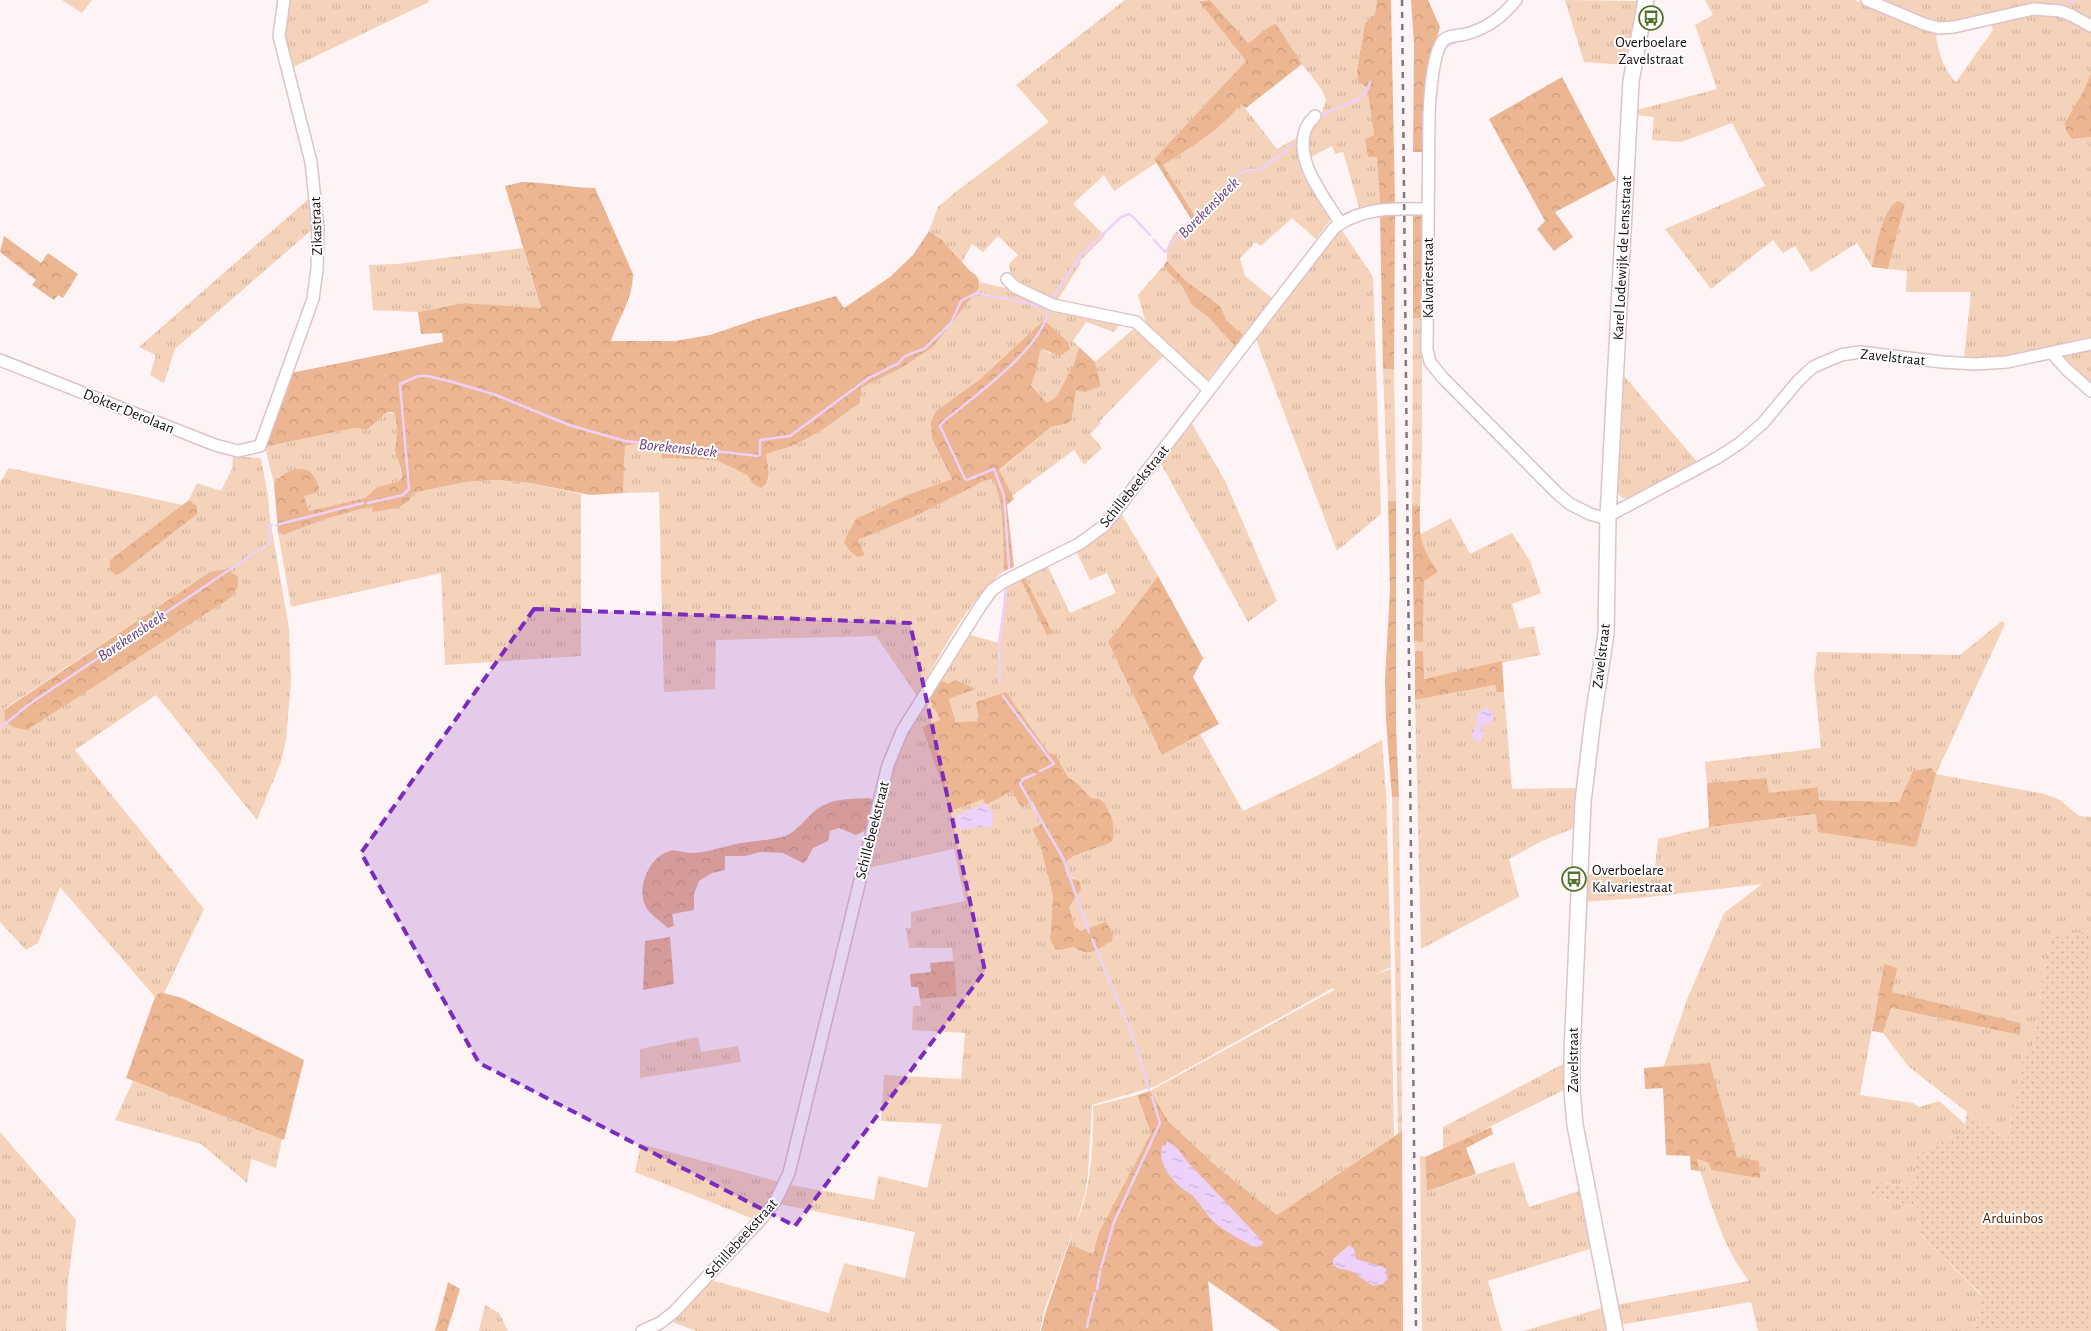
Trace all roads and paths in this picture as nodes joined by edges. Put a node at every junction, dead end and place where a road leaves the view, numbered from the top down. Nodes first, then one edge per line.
1 (284, 0) edge
2 (1516, 0) edge
3 (1646, 0) edge
4 (1867, 0) edge
5 (2091, 26) edge
6 (1315, 116) dead end
7 (1428, 209) junction
8 (1340, 223) junction
9 (1007, 279) dead end
10 (2091, 344) edge
11 (2052, 353) junction
12 (0, 360) edge
13 (1210, 390) junction
14 (2091, 391) edge
15 (260, 446) joint
16 (1608, 516) junction
17 (642, 1331) edge
18 (1615, 1331) edge

1 - 15 street, Zikastraat
2 - 7 street, Kalvariestraat
3 - 16 street, Karel Lodewijk de Lensstraat
4 - 5 street
6 - 8 street
7 - 8 street, Schillebeekstraat
7 - 16 street, Kalvariestraat
8 - 13 street, Schillebeekstraat
9 - 13 street
10 - 11 street, Zavelstraat
11 - 14 street
11 - 16 street, Zavelstraat
12 - 15 street, Dokter Derolaan
13 - 17 street, Schillebeekstraat
16 - 18 street, Zavelstraat

